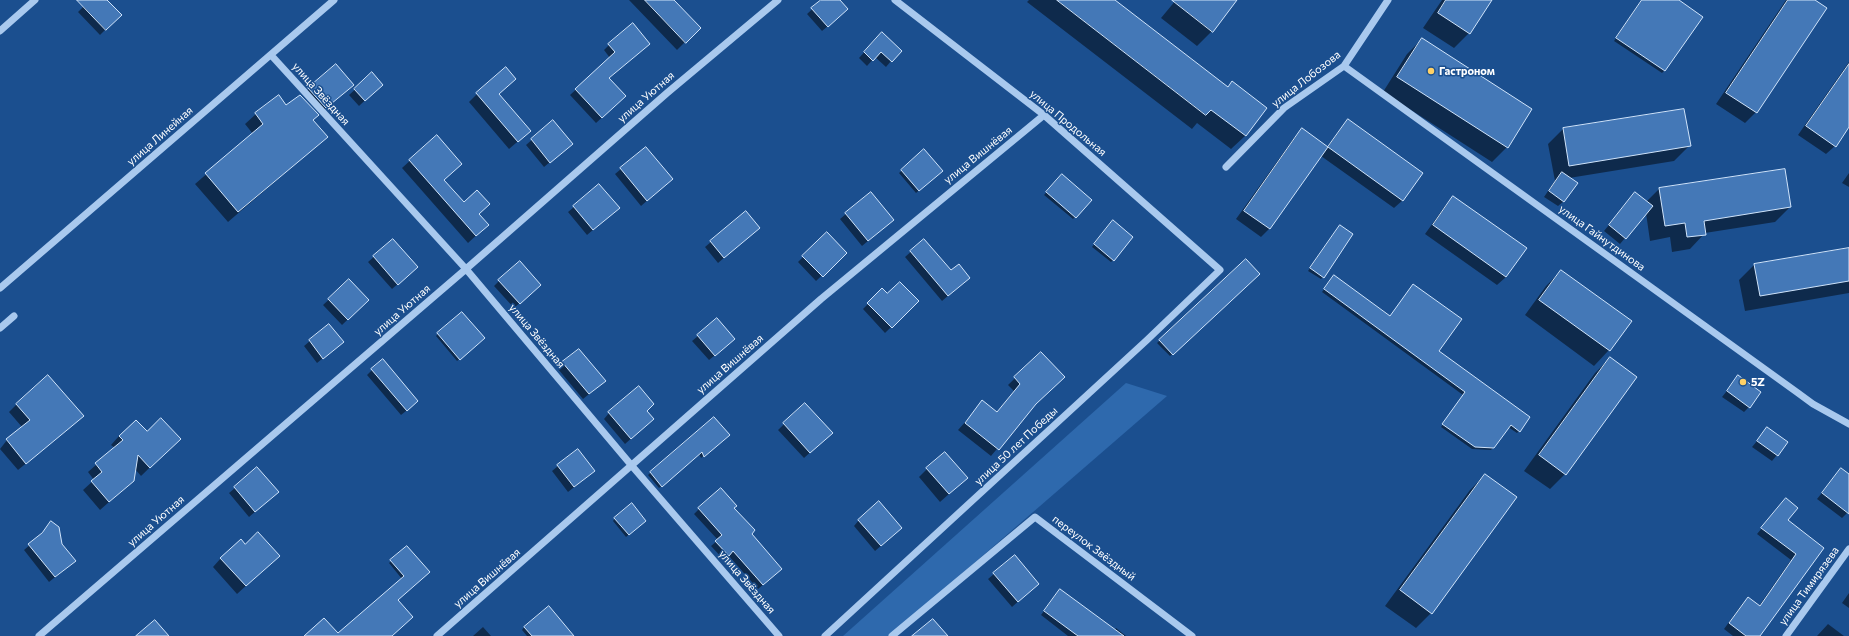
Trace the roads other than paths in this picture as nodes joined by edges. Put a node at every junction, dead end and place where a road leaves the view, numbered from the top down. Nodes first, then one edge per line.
1 (35, 0) edge
2 (334, 0) edge
3 (778, 0) edge
4 (895, 0) edge
5 (1388, 0) edge
6 (0, 31) edge
7 (271, 55) junction
8 (1344, 66) junction
9 (1044, 115) junction
10 (1226, 166) dead end
11 (466, 269) junction
12 (1220, 270) joint
13 (0, 288) edge
14 (14, 316) dead end
15 (0, 328) edge
16 (1849, 424) edge
17 (632, 466) junction
18 (1849, 549) edge
19 (39, 636) edge
20 (437, 636) edge
21 (779, 636) edge
22 (825, 636) edge
23 (892, 636) edge
24 (1192, 636) edge
25 (1786, 636) edge

1 - 6 street
2 - 7 street, улица Линейная
3 - 11 street, улица Уютная
4 - 9 street, улица Продольная
5 - 8 street, улица Лобозова
7 - 11 street, улица Звёздная
7 - 13 street, улица Линейная
8 - 10 street, улица Лобозова
8 - 16 street, улица Гайнутдинова
9 - 12 street, улица Продольная
9 - 17 street, улица Вишнёвая
11 - 17 street, улица Звёздная
11 - 19 street, улица Уютная
12 - 22 street, улица 50 лет Победы
14 - 15 street
17 - 20 street, улица Вишнёвая
17 - 21 street, улица Звёздная
18 - 25 street, улица Тимирязева
23 - 24 street, переулок Звёздный

